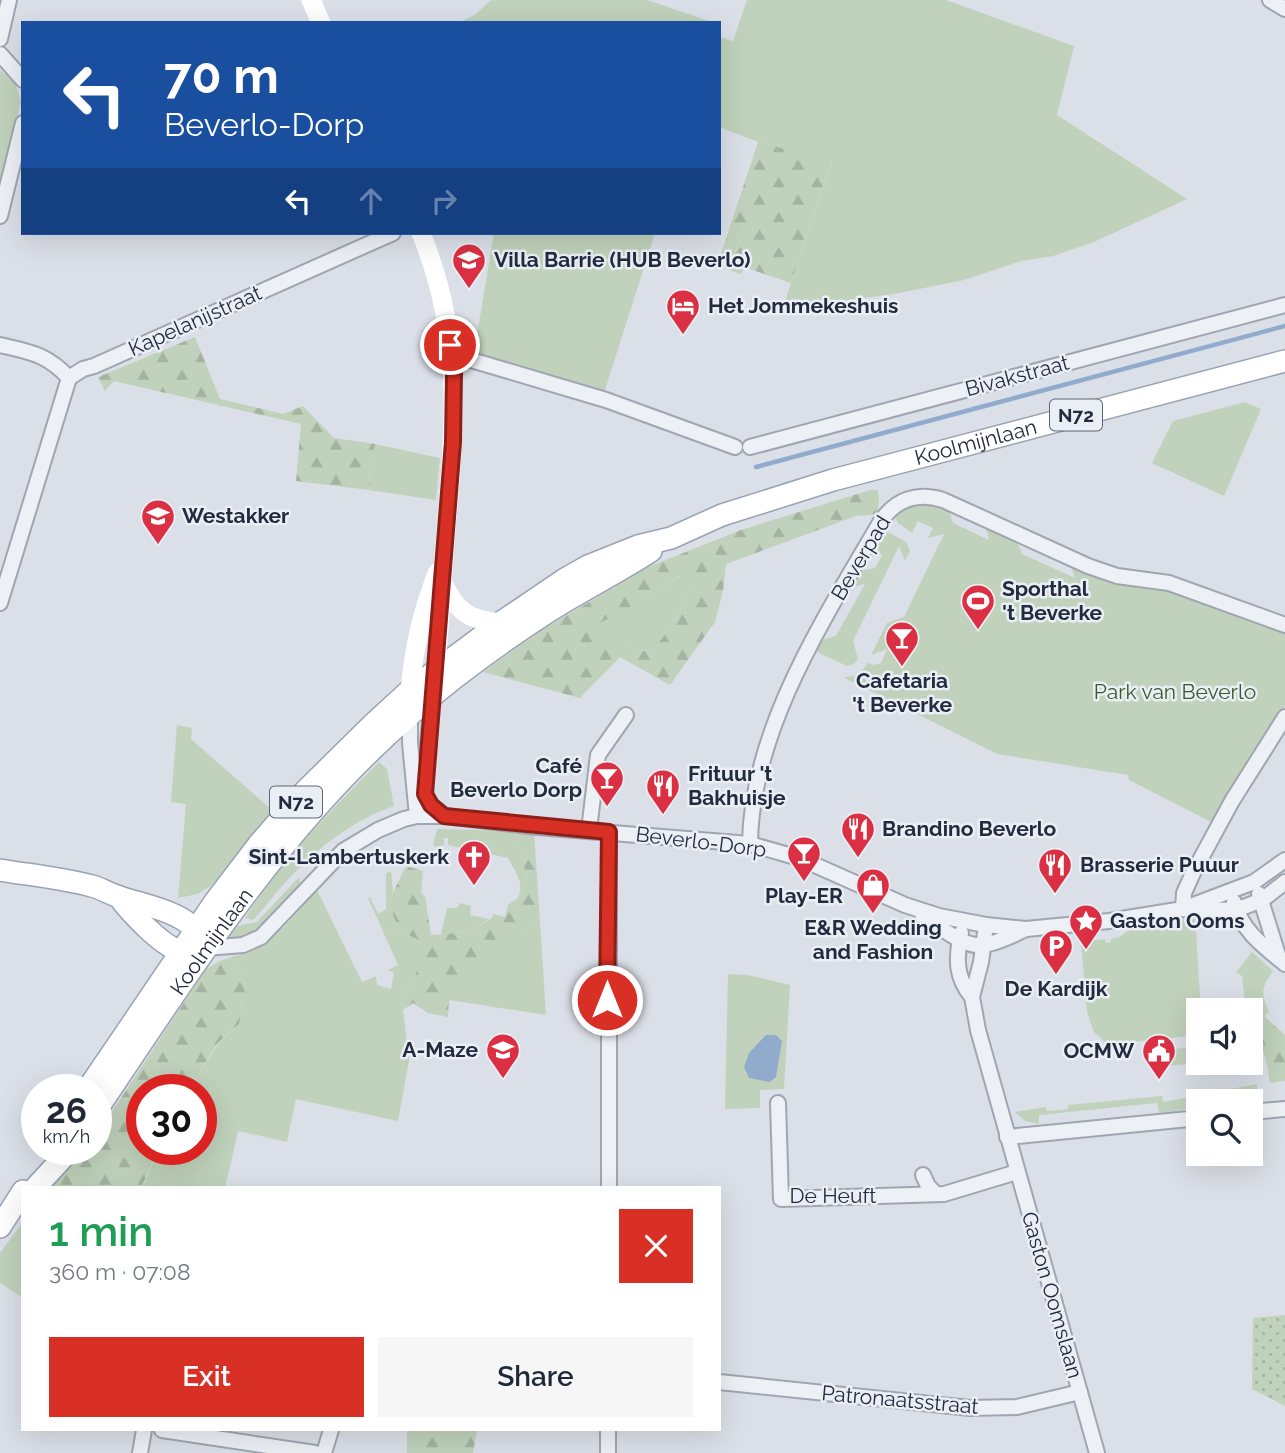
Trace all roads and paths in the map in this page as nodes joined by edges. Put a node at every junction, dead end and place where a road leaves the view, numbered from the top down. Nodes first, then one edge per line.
1 (9, 0) edge
2 (311, 0) edge
3 (1270, 0) edge
4 (1285, 9) edge
5 (320, 21) edge
6 (0, 39) edge
7 (0, 54) edge
8 (21, 78) edge
9 (21, 131) edge
10 (0, 216) edge
11 (389, 235) edge
12 (422, 235) edge
13 (1285, 305) edge
14 (0, 345) edge
15 (451, 354) junction
16 (1285, 361) edge
17 (69, 378) junction
18 (671, 538) junction
19 (444, 552) junction
20 (443, 584) junction
21 (0, 603) edge
22 (500, 623) junction
23 (1285, 625) edge
24 (435, 671) junction
25 (410, 690) junction
26 (432, 697) junction
27 (411, 714) junction
28 (626, 715) dead end
29 (1285, 717) edge
30 (417, 816) junction
31 (444, 816) junction
32 (590, 830) junction
33 (609, 832) junction
34 (750, 844) junction
35 (1285, 860) edge
36 (0, 870) edge
37 (1254, 881) junction
38 (1285, 882) edge
39 (1231, 890) junction
40 (119, 897) junction
41 (1262, 900) junction
42 (905, 905) junction
43 (1183, 909) junction
44 (1236, 910) junction
45 (964, 921) junction
46 (986, 925) junction
47 (196, 928) junction
48 (1026, 929) junction
49 (959, 941) junction
50 (984, 945) junction
51 (206, 948) junction
52 (180, 951) junction
53 (1282, 962) edge
54 (972, 997) junction
55 (99, 1074) edge
56 (112, 1087) edge
57 (778, 1103) dead end
58 (1285, 1109) edge
59 (1263, 1111) edge
60 (1186, 1119) edge
61 (1007, 1137) junction
62 (40, 1165) edge
63 (56, 1165) edge
64 (1017, 1172) junction
65 (923, 1175) dead end
66 (26, 1186) edge
67 (37, 1186) edge
68 (609, 1186) edge
69 (936, 1194) junction
70 (21, 1195) edge
71 (21, 1204) edge
72 (0, 1228) edge
73 (721, 1382) edge
74 (1080, 1392) junction
75 (144, 1431) edge
76 (169, 1431) edge
77 (331, 1431) edge
78 (608, 1431) edge
79 (140, 1453) edge
80 (315, 1453) edge
81 (324, 1453) edge
82 (608, 1453) edge
83 (1097, 1453) edge

1 - 6 street
2 - 5 street
3 - 4 street
7 - 8 street
9 - 10 street
11 - 17 street, Kapelanijstraat
12 - 15 street
13 - 15 street, Bivakstraat
14 - 17 street
15 - 19 street
16 - 18 main road, Koolmijnlaan / N72
17 - 21 street
18 - 22 main road, Koolmijnlaan / N72
18 - 26 main road, Koolmijnlaan / N72
19 - 20 street
19 - 25 street
20 - 22 street
20 - 24 street
22 - 24 main road, Koolmijnlaan / N72
23 - 34 street, Beverpad
24 - 25 main road, Koolmijnlaan / N72
24 - 26 street
25 - 26 main road
25 - 27 street
25 - 47 main road, Koolmijnlaan / N72
26 - 27 main road, Koolmijnlaan / N72
26 - 31 street
27 - 30 street
27 - 51 main road, Koolmijnlaan / N72
28 - 32 street
29 - 43 street
30 - 31 street, Beverlo-Dorp
30 - 51 street, Beverlo-Dorp
31 - 32 street, Beverlo-Dorp
32 - 33 street, Beverlo-Dorp
33 - 34 street, Beverlo-Dorp
33 - 68 street
34 - 42 street, Beverlo-Dorp
35 - 37 street
36 - 40 main road
37 - 39 street
37 - 41 street
38 - 41 street
39 - 43 street
39 - 44 street
40 - 47 main road
40 - 52 main road
41 - 44 street
41 - 53 street
42 - 45 street, Beverlo-Dorp
42 - 49 street, Beverlo-Dorp
43 - 44 street
43 - 48 street
44 - 53 street
45 - 46 street, Beverlo-Dorp
45 - 49 street, Gaston Oomslaan
46 - 48 street, Beverlo-Dorp
46 - 50 street
47 - 51 main road
47 - 52 main road, Koolmijnlaan / N72
48 - 50 street
49 - 50 street
49 - 54 street, Gaston Oomslaan
50 - 54 street
51 - 52 main road
51 - 56 main road, Koolmijnlaan / N72
52 - 55 main road, Koolmijnlaan / N72
54 - 61 street, Gaston Oomslaan
57 - 69 street, De Heuft
58 - 59 street
60 - 61 street
61 - 64 street, Gaston Oomslaan
62 - 66 main road
63 - 67 main road
64 - 69 street, De Heuft
64 - 74 street, Gaston Oomslaan
65 - 69 street
70 - 72 main road
71 - 72 main road
73 - 74 street, Patronaatsstraat
74 - 83 street, Gaston Oomslaan
75 - 79 street
76 - 80 street
77 - 81 street
78 - 82 street

